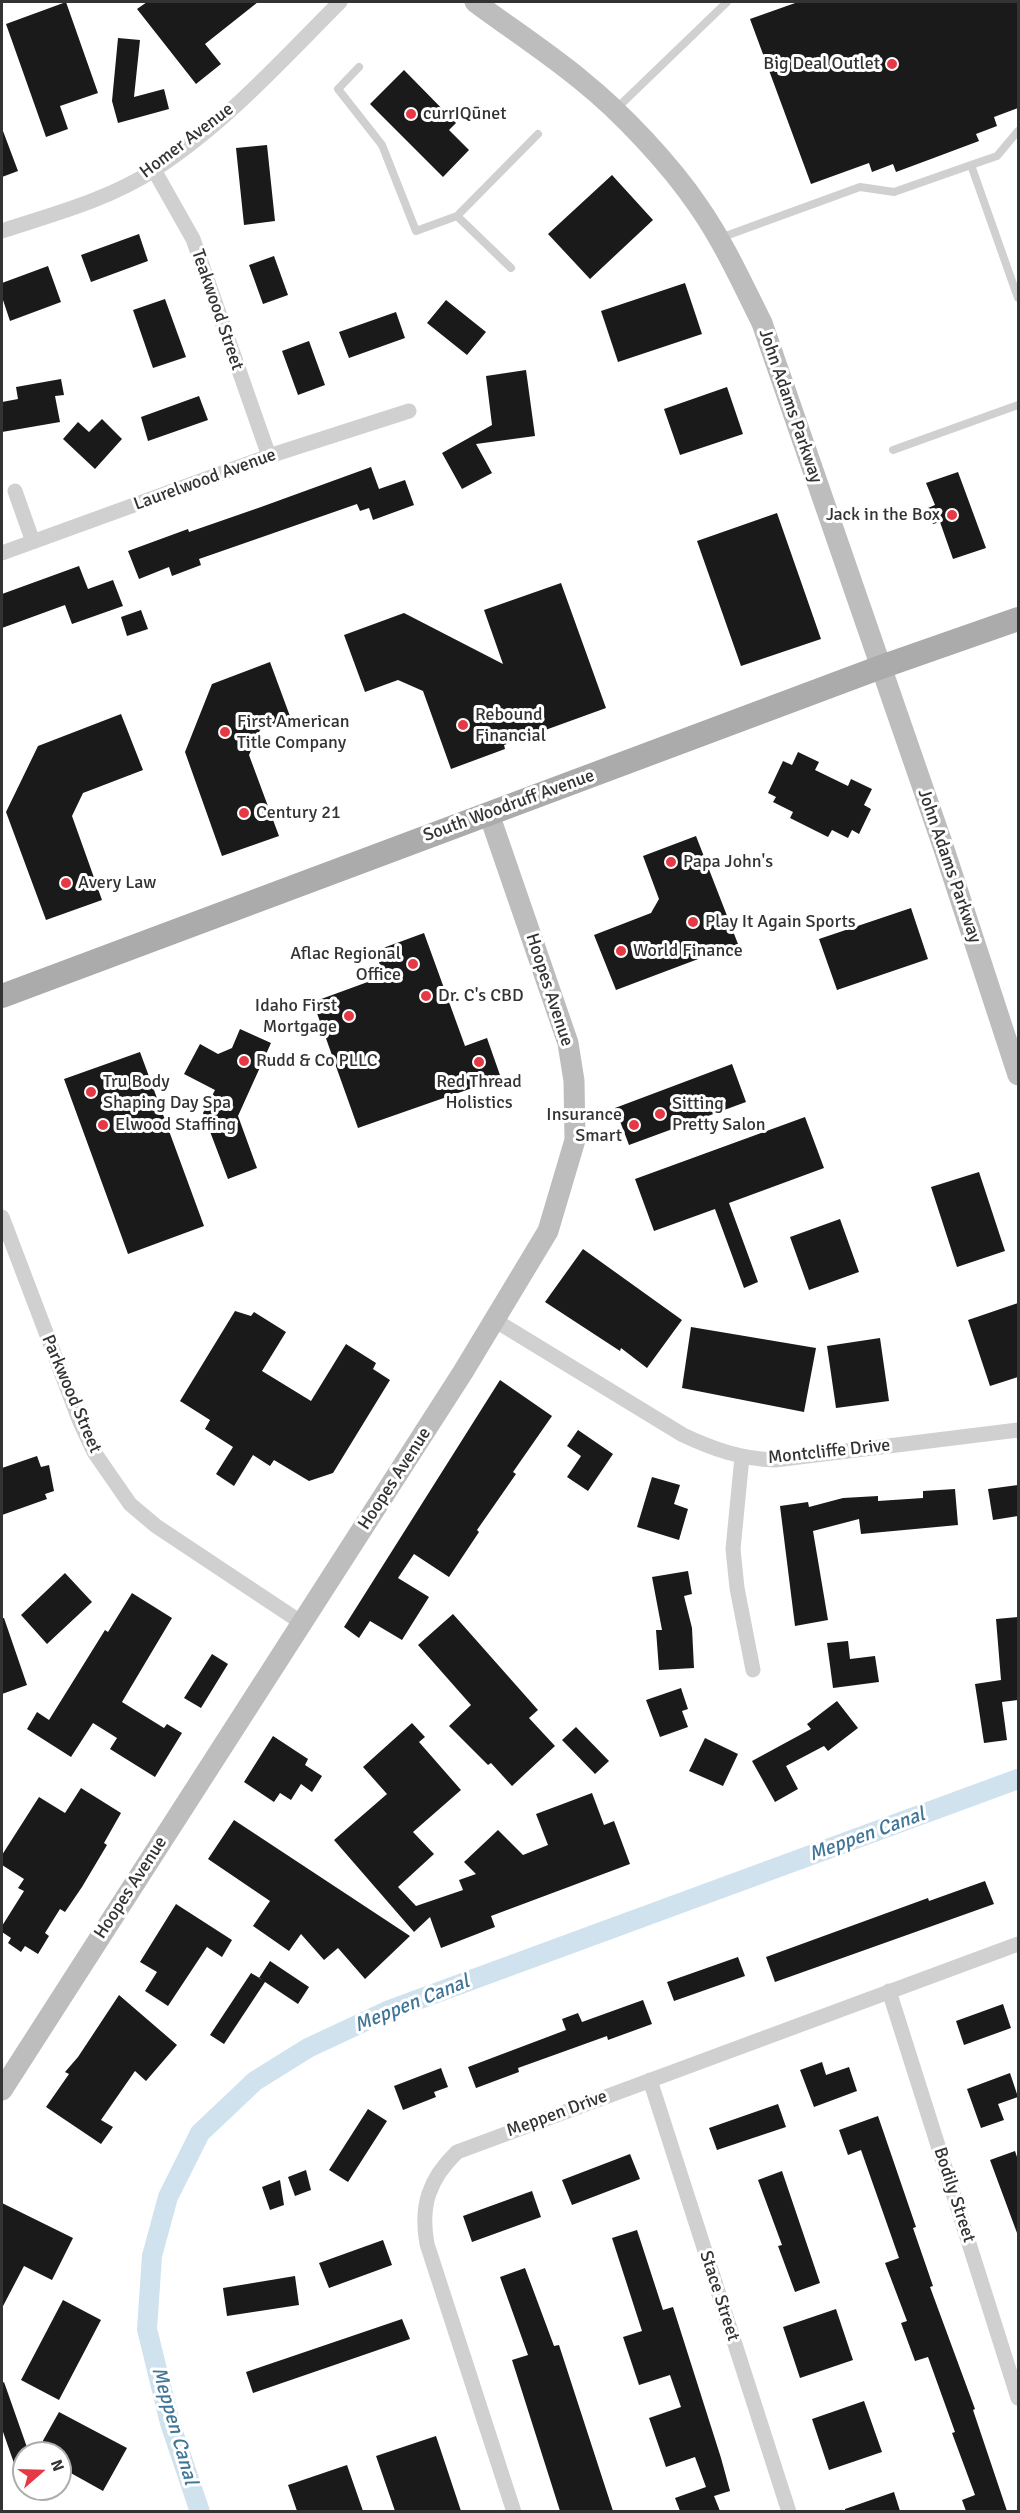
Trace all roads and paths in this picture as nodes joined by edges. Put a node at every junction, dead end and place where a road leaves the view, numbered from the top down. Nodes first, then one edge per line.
1 (340, 2) edge
2 (475, 2) edge
3 (727, 2) edge
4 (359, 67) dead end
5 (614, 111) junction
6 (1018, 131) edge
7 (538, 134) dead end
8 (971, 165) junction
9 (154, 170) junction
10 (457, 216) junction
11 (2, 231) edge
12 (719, 238) junction
13 (511, 268) dead end
14 (1018, 298) edge
15 (1018, 405) edge
16 (409, 411) dead end
17 (893, 450) dead end
18 (269, 456) junction
19 (15, 492) dead end
20 (33, 542) junction
21 (2, 553) edge
22 (1018, 619) edge
23 (881, 667) junction
24 (489, 814) junction
25 (2, 996) edge
26 (1018, 1075) edge
27 (2, 1217) edge
28 (496, 1321) junction
29 (1018, 1430) edge
30 (742, 1457) junction
31 (302, 1623) junction
32 (753, 1670) dead end
33 (1018, 1944) edge
34 (889, 1991) junction
35 (650, 2080) junction
36 (2, 2090) edge
37 (1018, 2398) edge
38 (514, 2511) edge
39 (789, 2511) edge

1 - 9 street, Homer Avenue
2 - 5 street, John Adams Parkway
3 - 5 lane
4 - 10 lane
5 - 12 street, John Adams Parkway
6 - 8 lane
7 - 10 lane
8 - 12 lane
8 - 14 lane
9 - 11 street, Homer Avenue
9 - 18 street, Teakwood Street
10 - 13 lane
12 - 23 street, John Adams Parkway
15 - 17 lane
16 - 18 street, Laurelwood Avenue
18 - 20 street, Laurelwood Avenue
19 - 20 street
20 - 21 street, Laurelwood Avenue
22 - 23 main road, South Woodruff Avenue
23 - 24 main road, South Woodruff Avenue
23 - 26 street, John Adams Parkway
24 - 25 main road, South Woodruff Avenue
24 - 28 street, Hoopes Avenue
27 - 31 street, Parkwood Street
28 - 30 street, Montcliffe Drive
28 - 31 street, Hoopes Avenue
29 - 30 street, Montcliffe Drive
30 - 32 street
31 - 36 street, Hoopes Avenue
33 - 34 street, Meppen Drive
34 - 35 street, Meppen Drive
34 - 37 street, Bodily Street
35 - 38 street, Meppen Drive
35 - 39 street, Stace Street

